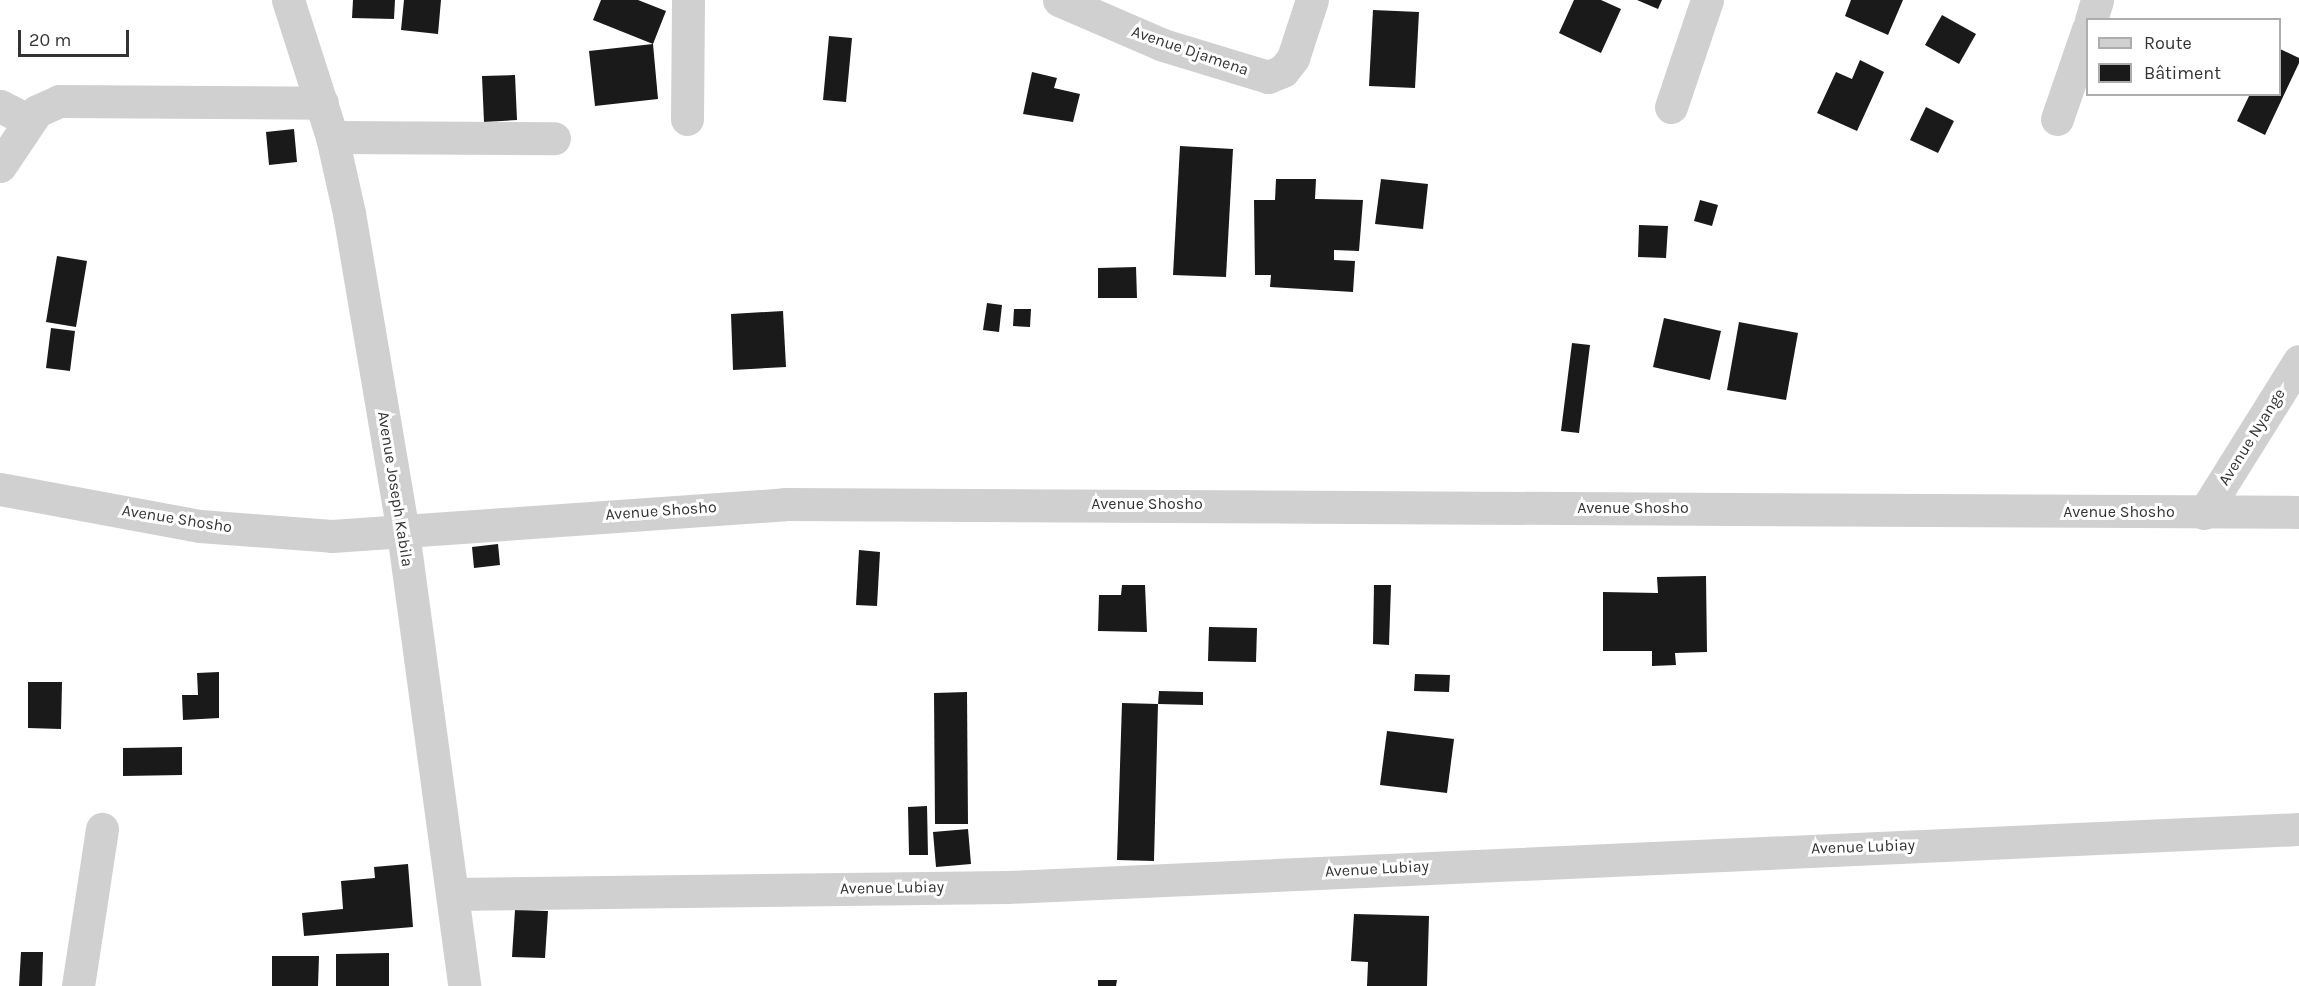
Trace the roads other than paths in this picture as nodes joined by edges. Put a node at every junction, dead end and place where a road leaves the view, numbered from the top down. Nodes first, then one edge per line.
1 (288, 0) edge
2 (688, 0) edge
3 (1059, 0) edge
4 (1312, 0) edge
5 (1707, 0) edge
6 (2097, 0) edge
7 (2092, 18) edge
8 (2086, 35) edge
9 (322, 103) junction
10 (0, 106) edge
11 (1671, 107) dead end
12 (687, 119) dead end
13 (2057, 119) dead end
14 (29, 121) junction
15 (332, 137) junction
16 (554, 138) dead end
17 (0, 166) edge
18 (2299, 361) edge
19 (0, 489) edge
20 (2299, 512) edge
21 (2204, 513) junction
22 (403, 532) junction
23 (102, 829) dead end
24 (2299, 829) edge
25 (455, 894) junction
26 (78, 986) edge
27 (464, 986) edge

1 - 9 street, Avenue Joseph Kabila
2 - 12 street
3 - 4 street, Avenue Djamena
5 - 11 street
6 - 7 street
8 - 13 street
9 - 14 street
9 - 15 street, Avenue Joseph Kabila
10 - 14 street
14 - 17 street
15 - 16 street
15 - 22 street, Avenue Joseph Kabila
18 - 21 street, Avenue Nyange
19 - 22 street, Avenue Shosho
20 - 21 street, Avenue Shosho
21 - 22 street, Avenue Shosho
22 - 25 street, Avenue Joseph Kabila
23 - 26 street
24 - 25 street, Avenue Lubiay
25 - 27 street, Avenue Joseph Kabila

